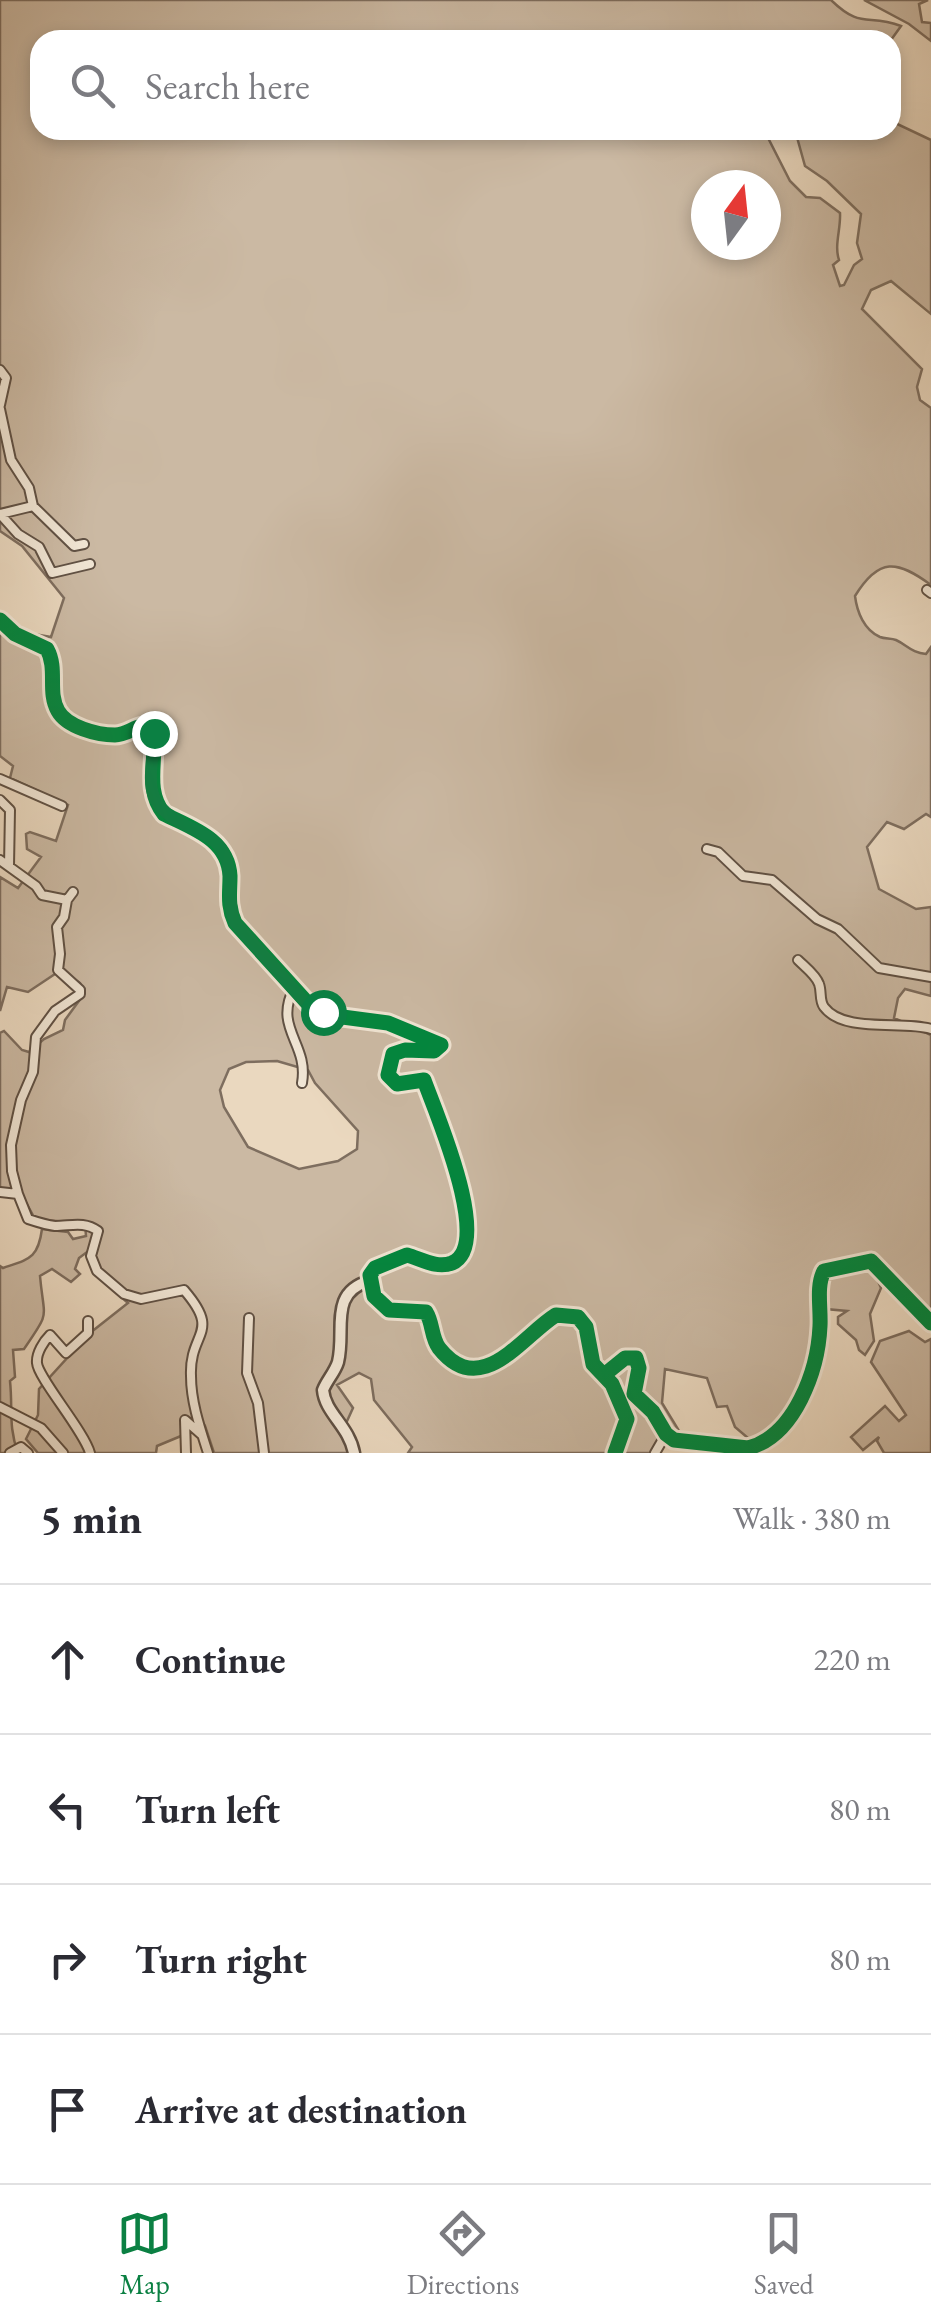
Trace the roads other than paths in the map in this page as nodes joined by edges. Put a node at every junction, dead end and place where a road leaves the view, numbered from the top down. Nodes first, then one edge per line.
1 (0, 370) edge
2 (0, 407) edge
3 (33, 506) junction
4 (0, 514) edge
5 (84, 544) dead end
6 (90, 564) dead end
7 (0, 620) edge
8 (0, 779) edge
9 (0, 800) edge
10 (62, 806) dead end
11 (707, 849) dead end
12 (0, 860) edge
13 (9, 866) junction
14 (798, 960) dead end
15 (931, 977) edge
16 (294, 988) junction
17 (931, 1029) edge
18 (302, 1083) dead end
19 (0, 1192) edge
20 (18, 1194) junction
21 (370, 1282) junction
22 (249, 1318) dead end
23 (88, 1321) dead end
24 (931, 1323) edge
25 (604, 1375) junction
26 (0, 1408) edge
27 (666, 1434) junction
28 (203, 1436) junction
29 (10, 1453) edge
30 (28, 1453) edge
31 (63, 1453) edge
32 (90, 1453) edge
33 (186, 1453) edge
34 (208, 1453) edge
35 (264, 1453) edge
36 (354, 1453) edge
37 (615, 1453) edge
38 (655, 1453) edge

1 - 2 street
2 - 3 street
3 - 4 street
3 - 5 street
4 - 6 street
7 - 16 street
8 - 10 street
9 - 13 street
11 - 15 street
12 - 13 street
13 - 20 street
14 - 17 street
16 - 18 street
16 - 21 street
19 - 20 street
20 - 28 street
21 - 25 street
21 - 36 street
22 - 35 street
23 - 32 street
24 - 27 street
25 - 27 street
25 - 37 street
26 - 31 street
27 - 38 street
28 - 33 street
28 - 34 street
29 - 30 street

